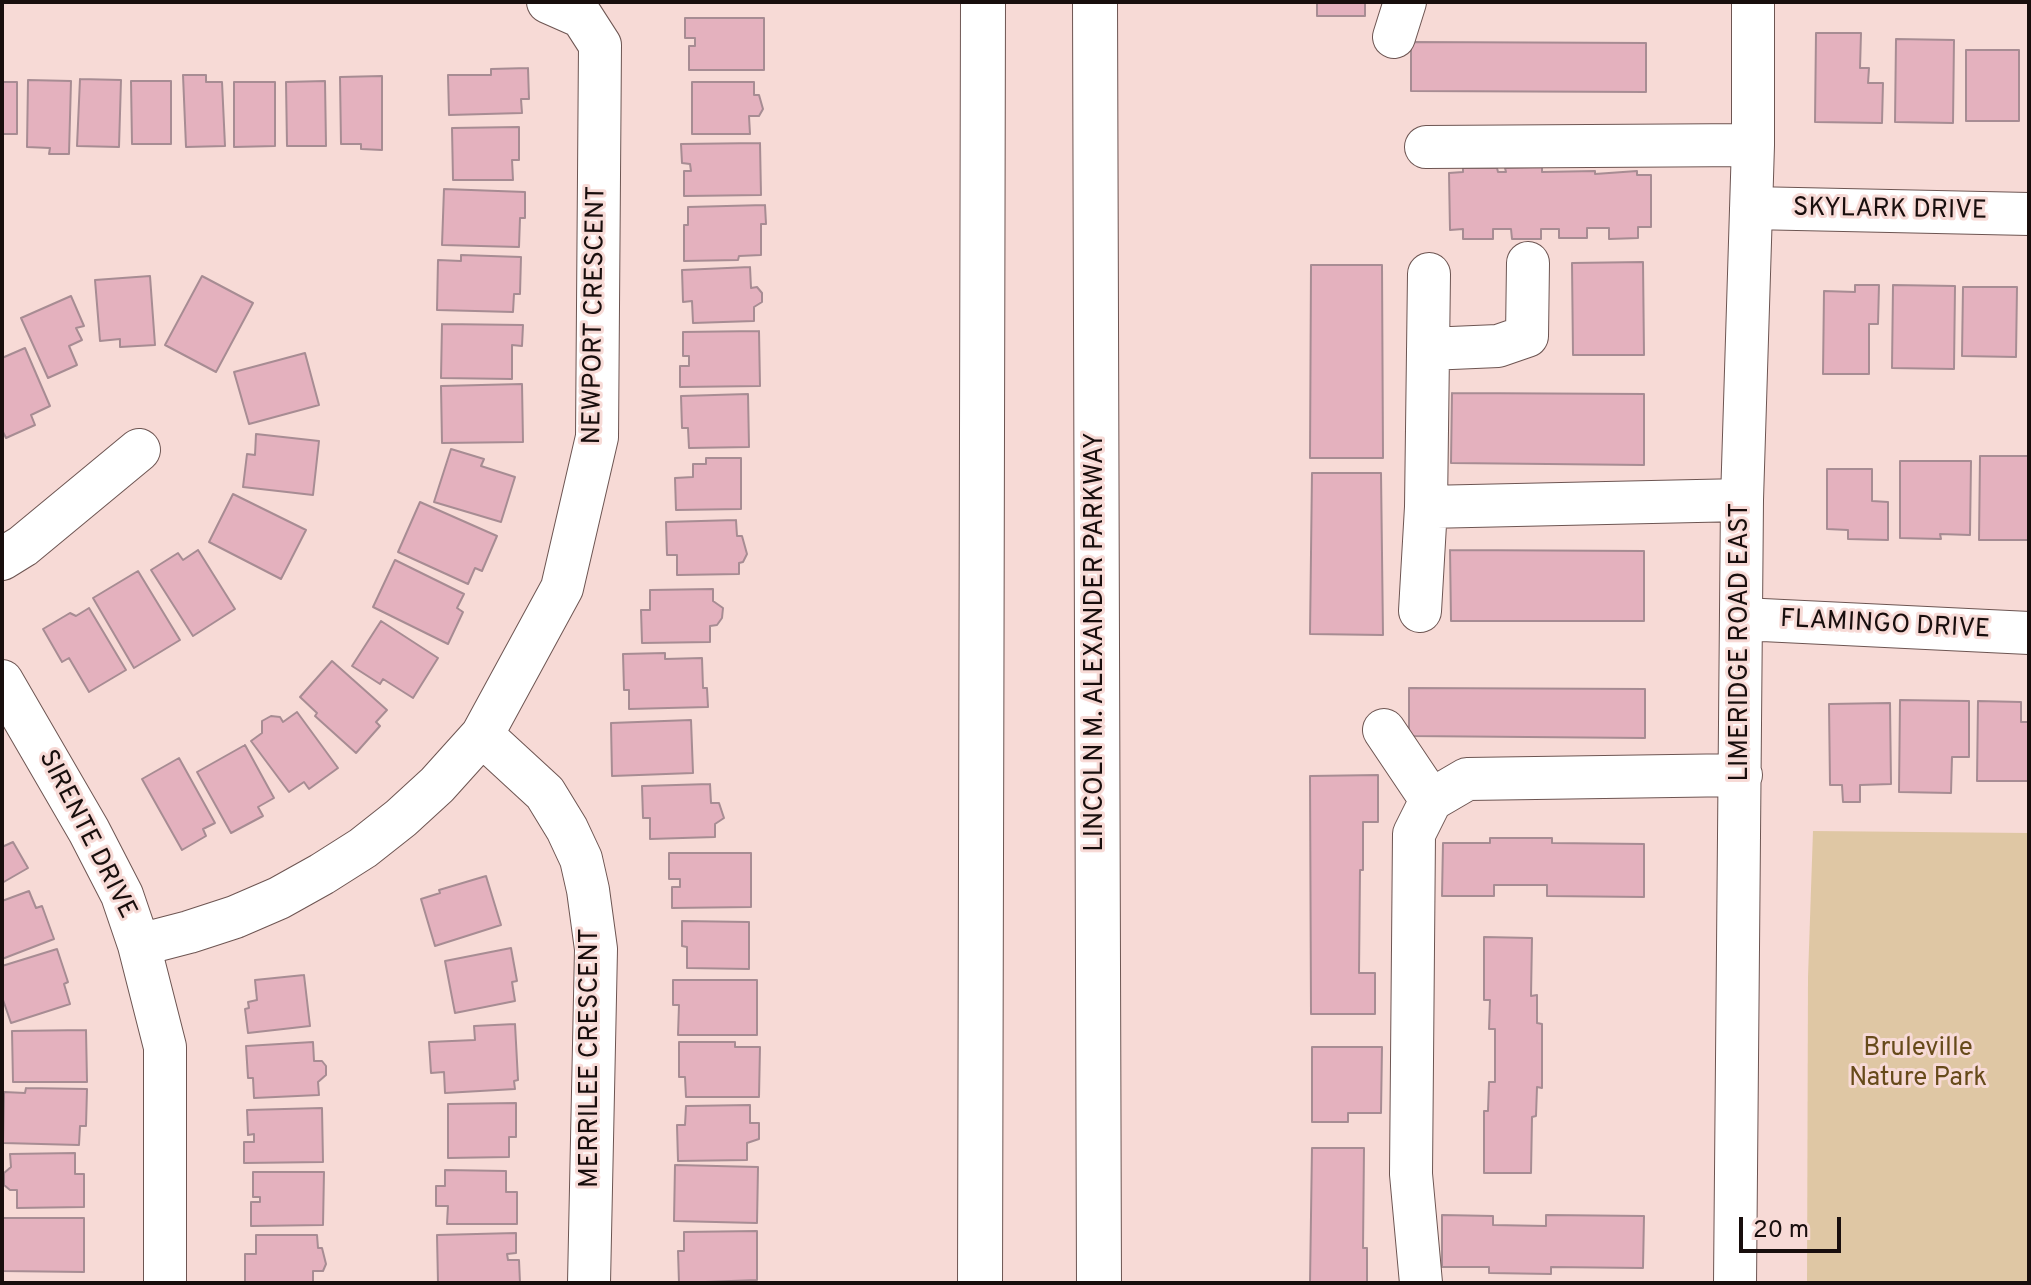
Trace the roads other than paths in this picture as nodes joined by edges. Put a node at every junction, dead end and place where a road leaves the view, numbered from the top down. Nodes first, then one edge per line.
1 (548, 2) edge
2 (983, 2) edge
3 (1095, 2) edge
4 (1753, 2) edge
5 (1753, 145) junction
6 (1426, 147) dead end
7 (1751, 208) junction
8 (2029, 214) edge
9 (1528, 263) dead end
10 (1429, 274) dead end
11 (1428, 349) junction
12 (139, 450) dead end
13 (1742, 500) junction
14 (1426, 507) junction
15 (2, 559) edge
16 (1420, 611) dead end
17 (1742, 619) junction
18 (2029, 633) edge
19 (2, 681) edge
20 (1384, 730) dead end
21 (484, 732) junction
22 (1741, 775) junction
23 (1431, 800) junction
24 (139, 945) junction
25 (165, 1283) edge
26 (589, 1283) edge
27 (980, 1283) edge
28 (1099, 1283) edge
29 (1421, 1283) edge
30 (1735, 1283) edge

1 - 21 street, NEWPORT CRESCENT
2 - 27 highway
3 - 28 highway, LINCOLN M. ALEXANDER PARKWAY
4 - 5 street, LIMERIDGE ROAD EAST
5 - 6 street
5 - 7 street, LIMERIDGE ROAD EAST
7 - 8 street, SKYLARK DRIVE
7 - 13 street, LIMERIDGE ROAD EAST
9 - 11 street
10 - 11 street
11 - 14 street
12 - 15 street
13 - 14 street
13 - 17 street, LIMERIDGE ROAD EAST
14 - 16 street
17 - 18 street, FLAMINGO DRIVE
17 - 22 street, LIMERIDGE ROAD EAST
19 - 24 street, SIRENTE DRIVE
20 - 23 street
21 - 24 street, NEWPORT CRESCENT
21 - 26 street, MERRILEE CRESCENT
22 - 23 street
22 - 30 street, LIMERIDGE ROAD EAST
23 - 29 street
24 - 25 street, SIRENTE DRIVE

